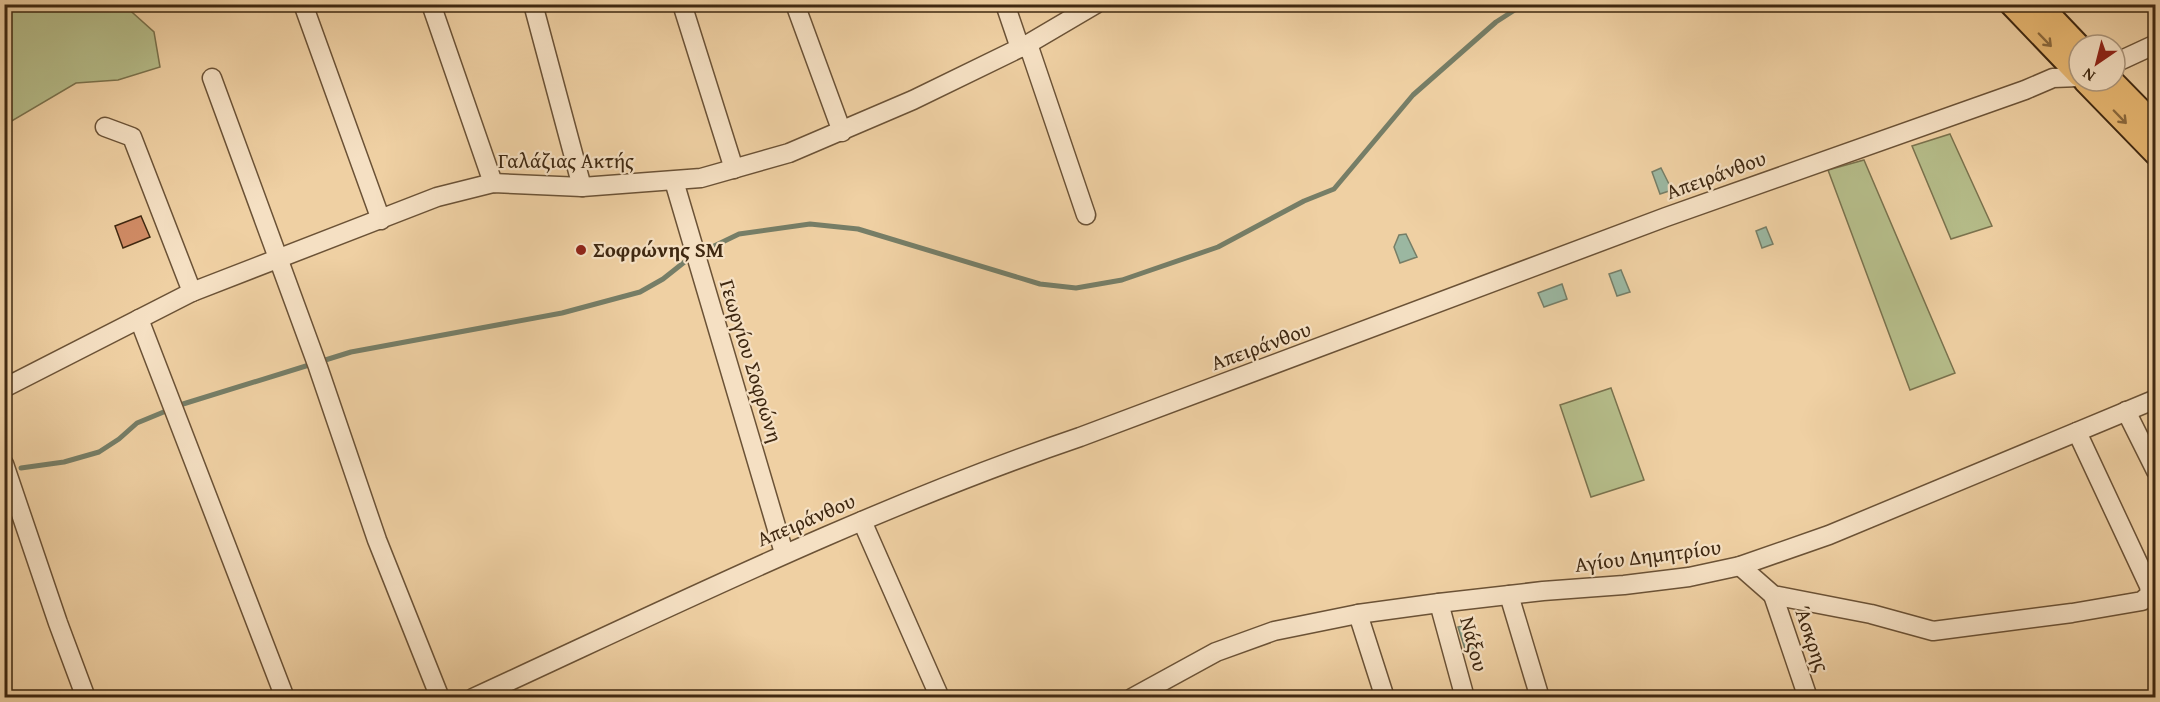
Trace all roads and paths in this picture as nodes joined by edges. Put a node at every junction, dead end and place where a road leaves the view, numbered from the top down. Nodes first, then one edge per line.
1 (303, 4) edge
2 (431, 4) edge
3 (533, 4) edge
4 (682, 4) edge
5 (795, 4) edge
6 (1005, 4) edge
7 (1096, 4) edge
8 (2011, 4) edge
9 (2039, 4) edge
10 (2067, 33) edge
11 (2156, 44) edge
12 (1024, 46) junction
13 (2127, 57) edge
14 (2067, 63) edge
15 (2067, 77) edge
16 (212, 78) dead end
17 (2097, 93) edge
18 (2124, 93) edge
19 (2156, 126) edge
20 (105, 127) dead end
21 (842, 132) junction
22 (2156, 154) edge
23 (734, 169) junction
24 (674, 181) junction
25 (493, 183) junction
26 (582, 187) junction
27 (1086, 215) dead end
28 (381, 220) junction
29 (278, 258) junction
30 (192, 292) junction
31 (139, 319) junction
32 (4, 388) edge
33 (2156, 399) edge
34 (2126, 411) junction
35 (2077, 432) junction
36 (4, 464) edge
37 (2156, 471) edge
38 (862, 520) junction
39 (784, 553) junction
40 (1740, 566) junction
41 (1773, 595) junction
42 (1509, 596) junction
43 (1439, 603) junction
44 (1358, 614) junction
45 (499, 692) edge
46 (86, 698) edge
47 (285, 698) edge
48 (440, 698) edge
49 (473, 698) edge
50 (940, 698) edge
51 (1132, 698) edge
52 (1385, 698) edge
53 (1465, 698) edge
54 (1540, 698) edge
55 (1808, 698) edge

1 - 28 street
2 - 25 street
3 - 26 street
4 - 23 street
5 - 21 street
6 - 12 street
7 - 12 street, Γαλάζιας Ακτής
8 -> 14 main road
9 - 10 main road
11 - 13 street
12 - 21 street, Γαλάζιας Ακτής
12 - 27 street
15 - 38 street, Απειράνθου
16 - 29 street
17 -> 22 main road
18 - 19 main road
20 - 30 street
21 - 23 street, Γαλάζιας Ακτής
23 - 24 street, Γαλάζιας Ακτής
24 - 26 street, Γαλάζιας Ακτής
24 - 39 street, Γεωργίου Σοφρώνη
25 - 26 street, Γαλάζιας Ακτής
25 - 28 street, Γαλάζιας Ακτής
28 - 29 street, Γαλάζιας Ακτής
29 - 30 street, Γαλάζιας Ακτής
29 - 48 street
30 - 31 street, Γαλάζιας Ακτής
31 - 32 street, Γαλάζιας Ακτής
31 - 47 street
33 - 34 street, Αγίου Δημητρίου
34 - 35 street, Αγίου Δημητρίου
34 - 37 street
35 - 40 street, Αγίου Δημητρίου
35 - 41 street
36 - 46 street
38 - 39 street, Απειράνθου
38 - 50 street
39 - 45 street, Απειράνθου
40 - 41 street
40 - 42 street, Αγίου Δημητρίου
41 - 55 street, Άσκρης
42 - 43 street, Αγίου Δημητρίου
42 - 54 street
43 - 44 street, Αγίου Δημητρίου
43 - 53 street, Νάξου
44 - 51 street, Αγίου Δημητρίου
44 - 52 street
45 - 49 street, Απειράνθου

